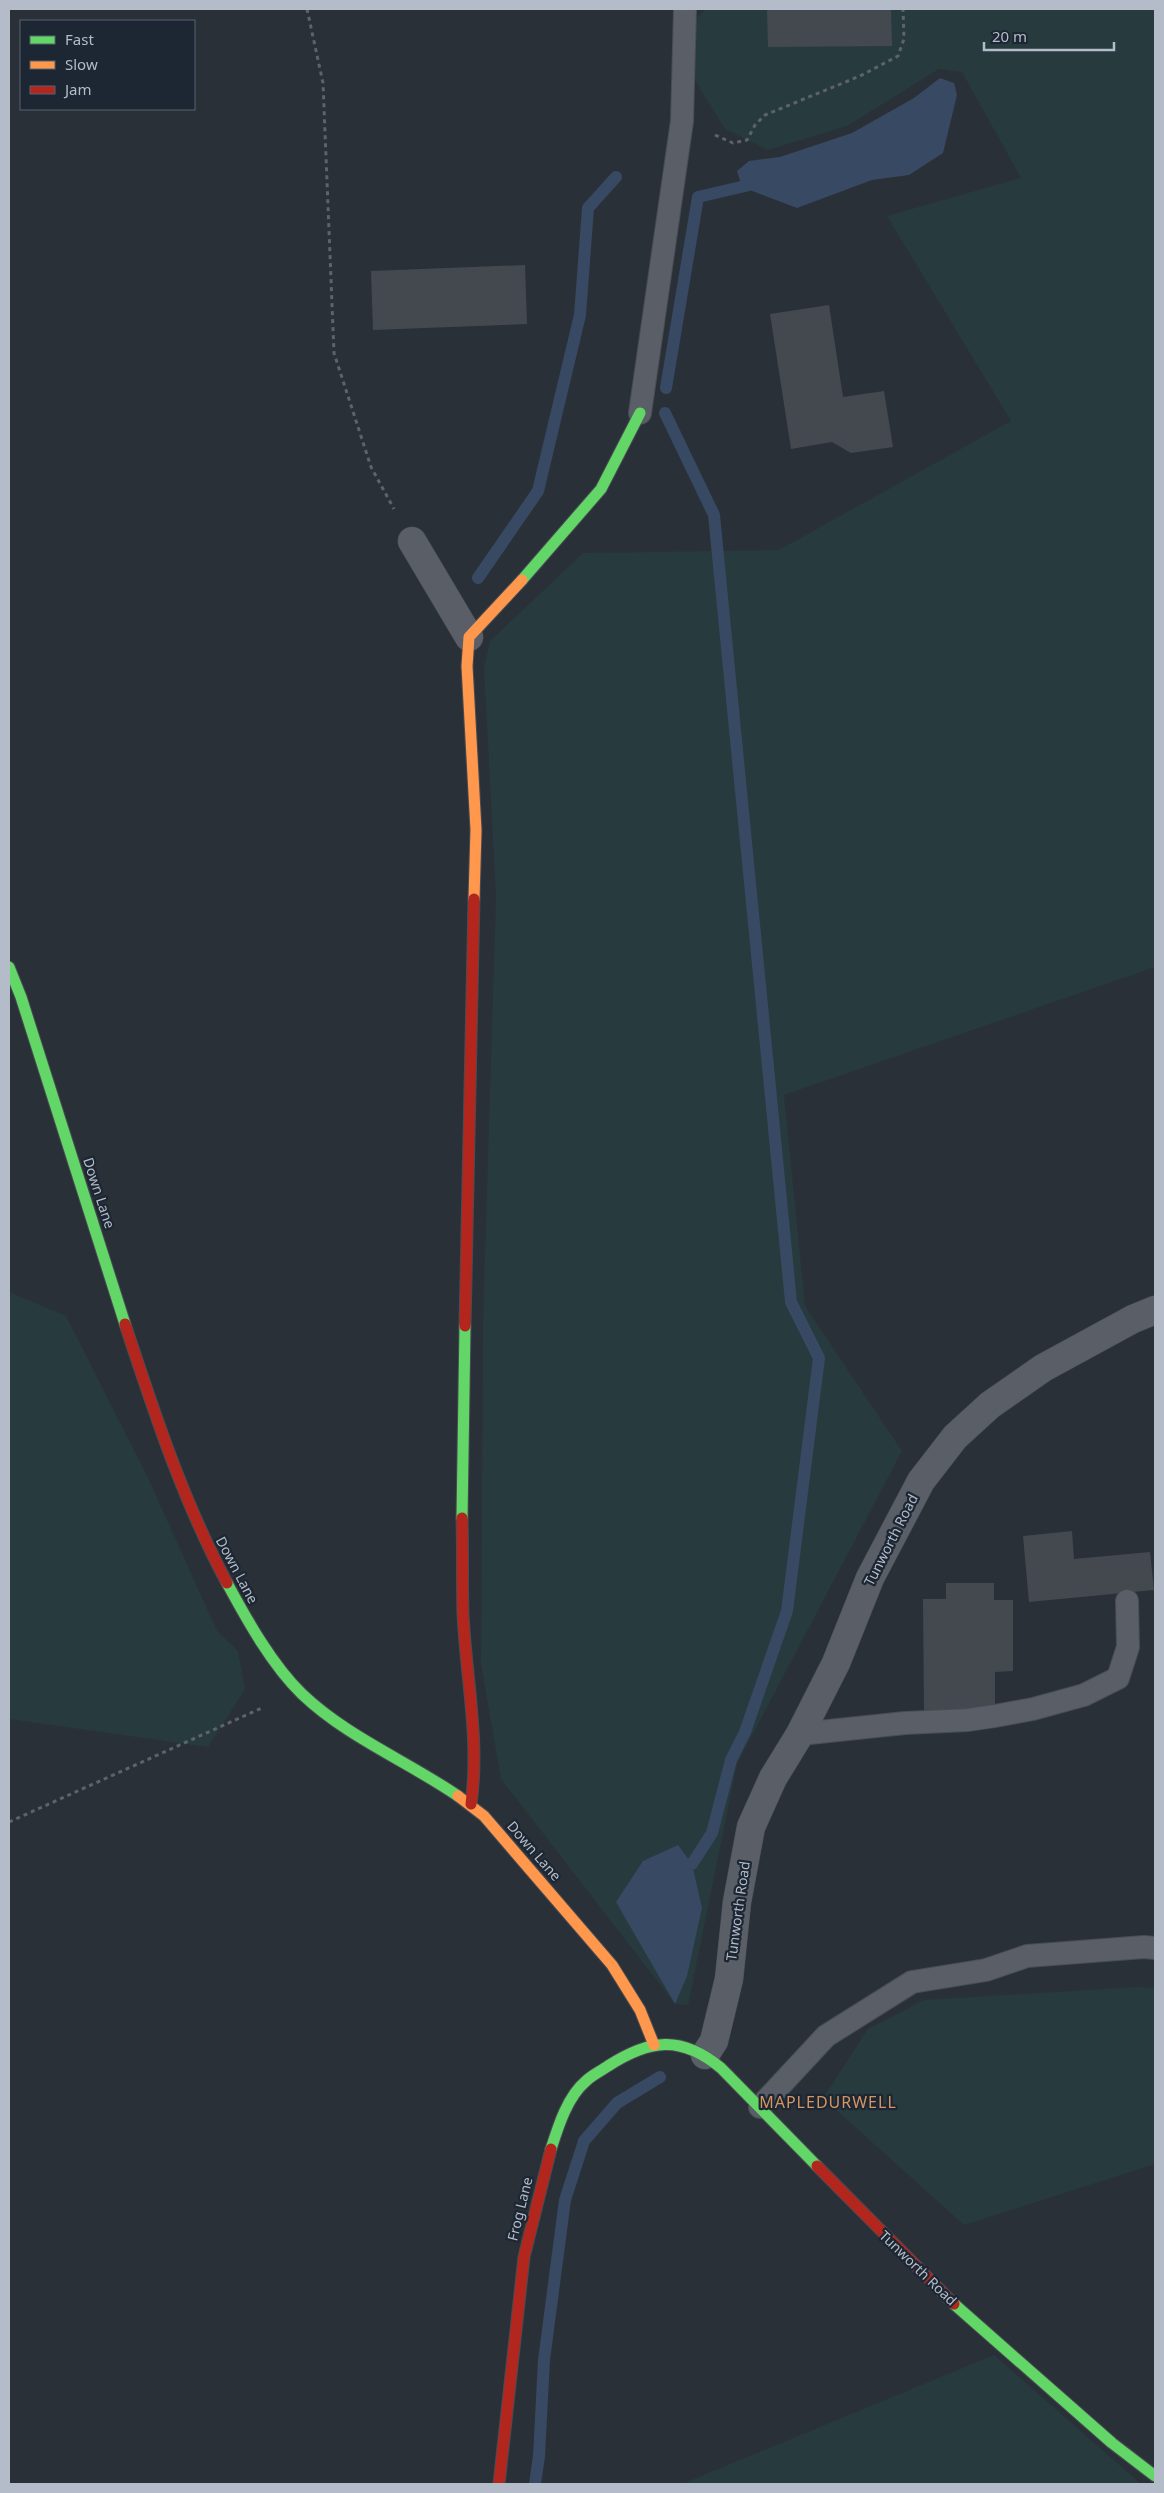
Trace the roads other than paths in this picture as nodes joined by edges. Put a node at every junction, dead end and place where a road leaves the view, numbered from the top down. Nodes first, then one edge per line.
1 (689, 13) edge
2 (640, 413) joint
3 (412, 541) road end
4 (469, 637) junction
5 (9, 967) edge
6 (1155, 1310) edge
7 (1127, 1601) dead end
8 (800, 1734) junction
9 (471, 1804) junction
10 (1155, 1948) edge
11 (654, 2045) junction
12 (705, 2055) junction
13 (760, 2107) junction
14 (1155, 2476) edge
15 (499, 2484) edge

1 - 2 lane
2 - 4 street
3 - 4 street
4 - 9 street
5 - 9 street, Down Lane
6 - 8 street, Tunworth Road
7 - 8 lane
8 - 12 street, Tunworth Road
9 - 11 street, Down Lane
10 - 13 lane
11 - 12 street, Frog Lane
11 - 15 street, Frog Lane
12 - 13 street, Tunworth Road
13 - 14 street, Tunworth Road

